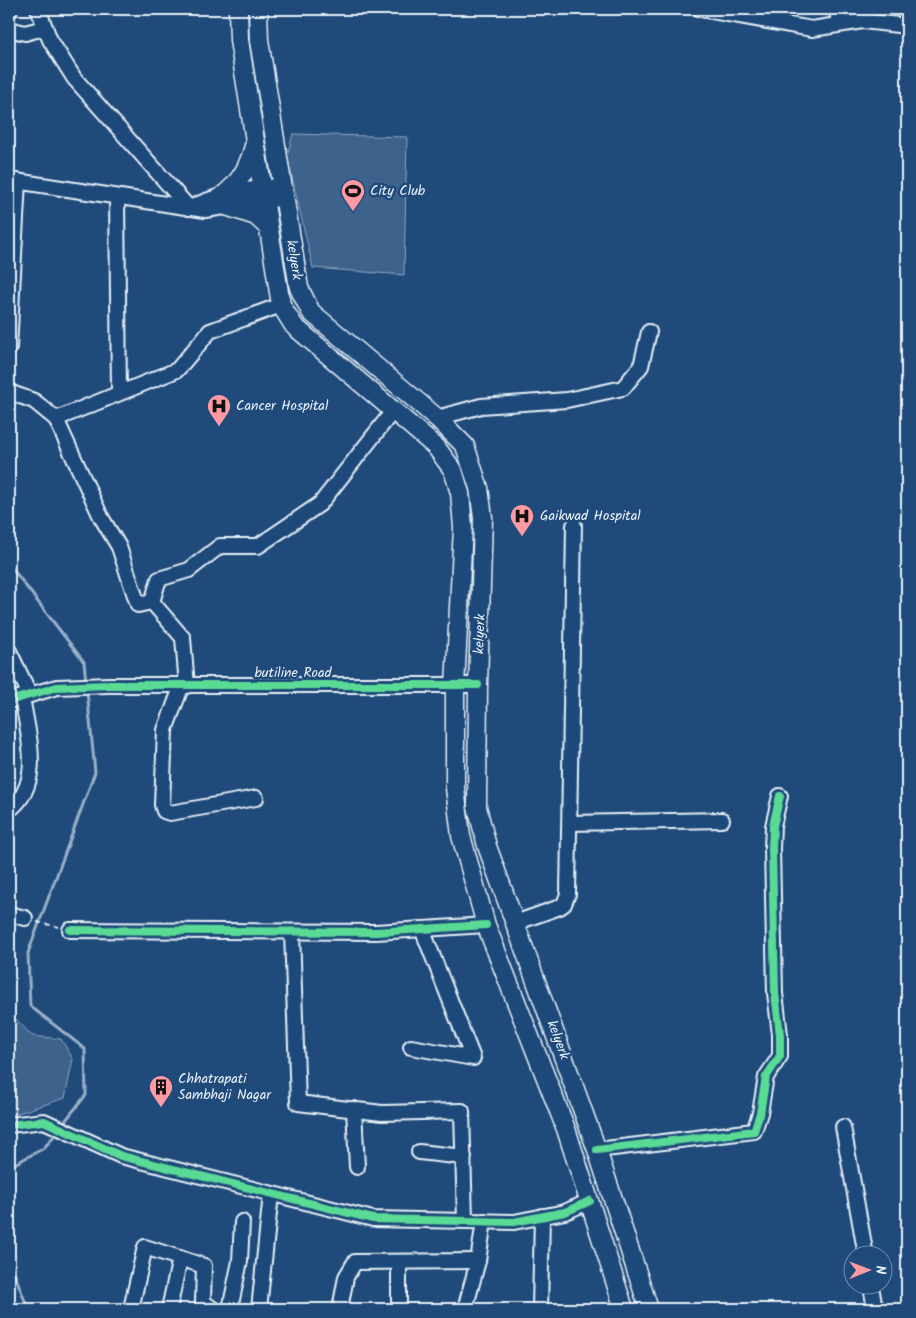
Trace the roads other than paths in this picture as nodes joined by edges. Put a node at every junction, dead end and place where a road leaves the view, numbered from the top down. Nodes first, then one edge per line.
1 (38, 9) edge
2 (700, 9) edge
3 (836, 9) edge
4 (238, 14) edge
5 (258, 14) edge
6 (840, 24) junction
7 (907, 26) edge
8 (9, 28) edge
9 (44, 28) junction
10 (255, 144) junction
11 (13, 180) edge
12 (283, 192) junction
13 (263, 194) junction
14 (118, 198) junction
15 (224, 201) junction
16 (189, 208) junction
17 (268, 228) junction
18 (281, 305) junction
19 (649, 332) dead end
20 (9, 348) edge
21 (9, 392) edge
22 (119, 392) junction
23 (393, 411) junction
24 (437, 418) junction
25 (56, 419) junction
26 (574, 525) dead end
27 (152, 602) junction
28 (9, 650) edge
29 (478, 685) junction
30 (184, 686) junction
31 (455, 686) junction
32 (20, 698) edge
33 (780, 796) dead end
34 (256, 798) dead end
35 (9, 810) edge
36 (722, 820) dead end
37 (570, 823) junction
38 (9, 914) edge
39 (25, 918) road end
40 (515, 923) junction
41 (486, 925) junction
42 (422, 929) junction
43 (70, 930) road end
44 (292, 932) junction
45 (411, 1047) dead end
46 (354, 1110) junction
47 (9, 1125) edge
48 (843, 1127) dead end
49 (597, 1150) junction
50 (419, 1152) dead end
51 (464, 1156) junction
52 (357, 1167) dead end
53 (271, 1194) junction
54 (590, 1201) junction
55 (542, 1216) junction
56 (466, 1221) junction
57 (484, 1221) junction
58 (242, 1222) dead end
59 (864, 1246) edge
60 (180, 1258) junction
61 (634, 1260) junction
62 (478, 1261) junction
63 (398, 1262) junction
64 (612, 1267) junction
65 (873, 1296) edge
66 (205, 1307) edge
67 (131, 1309) edge
68 (169, 1309) edge
69 (230, 1309) edge
70 (260, 1309) edge
71 (340, 1309) edge
72 (399, 1309) edge
73 (465, 1309) edge
74 (540, 1309) edge
75 (624, 1309) edge
76 (649, 1309) edge
77 (875, 1309) edge

1 - 9 street
2 - 6 street
3 - 6 street
4 - 5 main road
4 - 10 main road
5 - 12 main road, kelyerk
6 - 7 street
8 - 9 street
9 - 16 street
10 - 13 main road
10 - 15 main road
11 - 14 street
11 - 20 street
12 - 13 street
12 - 24 main road, kelyerk
13 - 15 street
13 - 17 main road
14 - 16 street
14 - 22 street
15 - 16 street
15 - 17 main road
17 - 18 main road
18 - 22 street
18 - 23 main road
19 - 24 street
21 - 25 street
22 - 25 street
23 - 27 street
23 - 31 main road
24 - 29 main road, kelyerk
25 - 27 street
26 - 37 street
27 - 30 street
28 - 32 street
29 - 31 street, butiline Road
29 - 40 main road, kelyerk
30 - 31 street, butiline Road
30 - 32 street, butiline Road
30 - 34 street
31 - 41 main road
32 - 35 street
33 - 49 street
36 - 37 street
37 - 40 street
38 - 39 street
40 - 49 main road, kelyerk
41 - 42 street
41 - 54 main road
42 - 44 street
42 - 45 street
43 - 44 street
44 - 46 street
46 - 51 street
46 - 52 street
47 - 53 street
48 - 59 street
49 - 61 main road, kelyerk
50 - 51 street
51 - 56 street
53 - 56 street
53 - 70 street
54 - 55 street
54 - 64 main road
55 - 57 street
55 - 74 street
56 - 57 street
57 - 62 street
58 - 69 street
60 - 66 street
60 - 67 street
60 - 68 street
61 - 64 main road
61 - 76 main road, kelyerk
62 - 63 street
62 - 73 street
63 - 71 street
63 - 72 street
64 - 75 main road
65 - 77 street

